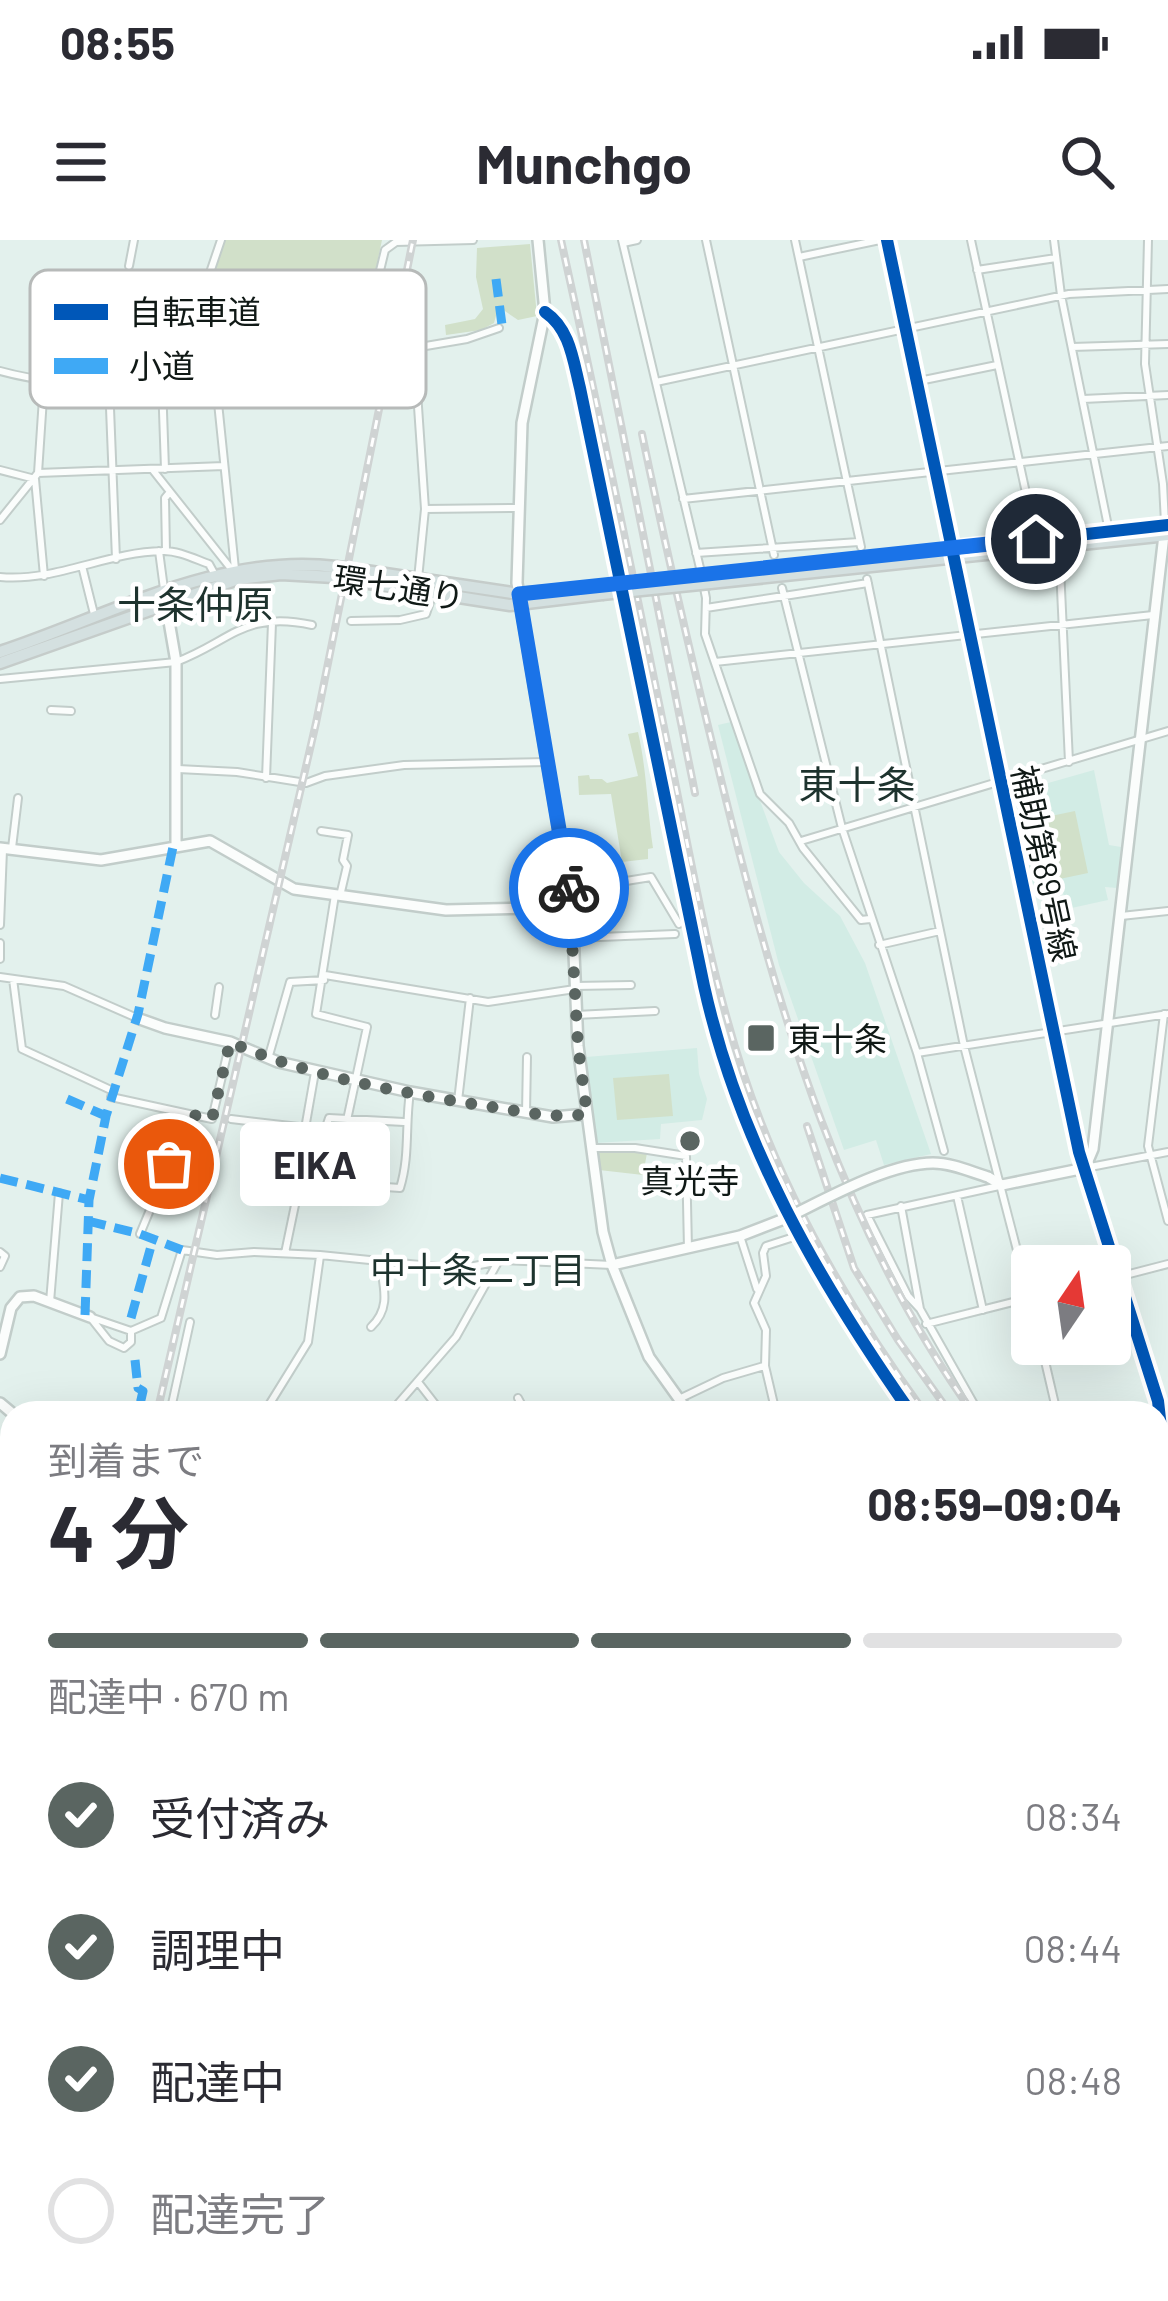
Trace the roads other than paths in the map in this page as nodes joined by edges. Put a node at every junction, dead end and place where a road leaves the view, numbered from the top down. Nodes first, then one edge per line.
1 (134, 240) edge
2 (221, 240) edge
3 (472, 240) edge
4 (538, 240) edge
5 (637, 240) edge
6 (706, 240) edge
7 (795, 240) edge
8 (883, 240) edge
9 (971, 240) edge
10 (1054, 240) edge
11 (1148, 240) edge
12 (623, 242) edge
13 (799, 257) junction
14 (1056, 258) junction
15 (129, 266) dead end
16 (211, 270) edge
17 (378, 270) edge
18 (977, 270) junction
19 (1147, 289) junction
20 (1168, 289) edge
21 (1061, 296) junction
22 (986, 311) junction
23 (545, 312) junction
24 (499, 328) dead end
25 (905, 328) junction
26 (1168, 344) edge
27 (1145, 345) junction
28 (426, 346) edge
29 (818, 346) junction
30 (1072, 347) junction
31 (734, 364) junction
32 (997, 365) junction
33 (0, 371) edge
34 (30, 378) edge
35 (656, 382) junction
36 (916, 382) junction
37 (1149, 395) junction
38 (1168, 395) edge
39 (1083, 399) junction
40 (42, 408) edge
41 (110, 408) edge
42 (164, 408) edge
43 (218, 408) edge
44 (418, 408) edge
45 (1168, 446) edge
46 (1155, 447) junction
47 (1094, 454) junction
48 (1018, 462) junction
49 (224, 466) junction
50 (152, 469) junction
51 (165, 469) junction
52 (0, 470) edge
53 (112, 470) junction
54 (935, 471) junction
55 (37, 476) junction
56 (846, 480) junction
57 (759, 491) junction
58 (170, 492) junction
59 (683, 499) junction
60 (518, 508) junction
61 (425, 509) junction
62 (0, 520) edge
63 (1166, 530) edge
64 (1109, 531) junction
65 (1036, 539) junction
66 (1058, 546) junction
67 (163, 551) junction
68 (773, 552) junction
69 (696, 553) junction
70 (953, 553) junction
71 (116, 559) junction
72 (82, 566) junction
73 (233, 570) junction
74 (335, 572) junction
75 (351, 574) junction
76 (214, 575) junction
77 (44, 577) junction
78 (0, 578) edge
79 (418, 579) junction
80 (782, 592) junction
81 (433, 593) junction
82 (165, 598) junction
83 (520, 600) junction
84 (706, 608) junction
85 (1156, 614) junction
86 (95, 617) junction
87 (351, 621) dead end
88 (272, 623) junction
89 (1062, 623) junction
90 (313, 625) dead end
91 (969, 634) junction
92 (880, 644) junction
93 (0, 652) edge
94 (798, 653) junction
95 (176, 662) junction
96 (715, 662) junction
97 (0, 663) edge
98 (0, 679) edge
99 (51, 710) dead end
100 (71, 710) dead end
101 (1168, 730) edge
102 (1141, 739) junction
103 (548, 762) junction
104 (1069, 762) junction
105 (178, 769) junction
106 (266, 778) junction
107 (1000, 782) junction
108 (18, 798) dead end
109 (916, 808) junction
110 (842, 828) junction
111 (321, 831) dead end
112 (801, 841) junction
113 (176, 847) junction
114 (5, 849) edge
115 (570, 890) junction
116 (338, 895) junction
117 (686, 898) junction
118 (572, 907) junction
119 (1168, 910) edge
120 (1121, 916) junction
121 (870, 919) junction
122 (0, 925) edge
123 (940, 931) junction
124 (675, 934) dead end
125 (575, 938) junction
126 (0, 943) edge
127 (879, 945) junction
128 (0, 959) edge
129 (0, 976) edge
130 (324, 978) junction
131 (13, 979) junction
132 (631, 985) dead end
133 (219, 987) dead end
134 (575, 988) junction
135 (470, 998) junction
136 (655, 1011) dead end
137 (1166, 1014) edge
138 (215, 1015) dead end
139 (576, 1015) junction
140 (137, 1018) joint
141 (1109, 1022) junction
142 (1053, 1031) junction
143 (230, 1042) junction
144 (964, 1046) junction
145 (916, 1053) junction
146 (527, 1058) dead end
147 (268, 1059) junction
148 (316, 1070) junction
149 (354, 1079) junction
150 (410, 1092) junction
151 (458, 1101) junction
152 (184, 1113) junction
153 (526, 1113) junction
154 (587, 1114) junction
155 (231, 1119) dead end
156 (346, 1120) junction
157 (405, 1122) junction
158 (306, 1126) junction
159 (591, 1148) junction
160 (944, 1151) dead end
161 (1168, 1151) edge
162 (1150, 1155) junction
163 (1084, 1168) junction
164 (729, 1180) dead end
165 (304, 1181) junction
166 (341, 1183) junction
167 (685, 1184) junction
168 (1002, 1185) junction
169 (59, 1193) dead end
170 (957, 1196) junction
171 (901, 1206) junction
172 (1168, 1221) edge
173 (140, 1234) dead end
174 (740, 1236) junction
175 (797, 1236) junction
176 (1017, 1245) edge
177 (1104, 1245) edge
178 (688, 1249) junction
179 (0, 1252) edge
180 (285, 1253) junction
181 (320, 1255) junction
182 (380, 1261) junction
183 (498, 1262) junction
184 (1168, 1264) edge
185 (612, 1265) junction
186 (0, 1267) edge
187 (1131, 1273) edge
188 (758, 1290) junction
189 (50, 1302) junction
190 (1011, 1305) edge
191 (920, 1309) junction
192 (983, 1310) junction
193 (90, 1317) junction
194 (190, 1322) dead end
195 (1131, 1322) edge
196 (926, 1324) junction
197 (3, 1326) edge
198 (370, 1327) dead end
199 (131, 1331) junction
200 (0, 1354) edge
201 (1046, 1365) edge
202 (765, 1366) junction
203 (418, 1382) junction
204 (518, 1398) dead end
205 (1163, 1399) edge
206 (173, 1401) edge
207 (272, 1401) edge
208 (401, 1401) edge
209 (433, 1401) edge
210 (520, 1401) edge
211 (680, 1401) edge
212 (692, 1401) edge
213 (773, 1401) edge
214 (903, 1401) edge
215 (973, 1401) edge
216 (1054, 1401) edge

1 - 15 street
2 - 16 street
3 - 17 street
4 - 23 street
5 - 12 street
6 - 31 street
7 - 13 street
8 - 13 street
8 - 25 street, 補助第89号線
9 - 18 street
10 - 14 street
11 - 19 street
12 - 35 street
13 - 29 street
14 - 18 street
14 - 21 street
18 - 22 street
19 - 20 street
19 - 21 street
19 - 27 street
21 - 22 street
21 - 30 street
22 - 25 street
22 - 32 street
23 - 60 street
23 - 117 street
24 - 28 street
25 - 29 street
25 - 36 street, 補助第89号線
26 - 27 street
27 - 30 street
27 - 37 street
29 - 31 street
29 - 56 street
30 - 39 street
31 - 35 street
31 - 57 street
32 - 36 street
32 - 48 street
33 - 34 street
35 - 59 street
36 - 54 street, 補助第89号線
37 - 38 street
37 - 39 street
37 - 46 street
39 - 47 street
40 - 55 street
41 - 53 street
42 - 51 street
43 - 49 street
44 - 61 street
45 - 46 street
46 - 47 street
46 - 63 street
47 - 48 street
47 - 64 street
48 - 54 street
48 - 65 street
49 - 51 street
49 - 73 street
50 - 51 street
50 - 53 street
50 - 58 street
52 - 55 street
53 - 55 street
53 - 71 street
54 - 56 street
54 - 70 street, 補助第89号線
55 - 62 street
55 - 77 street
56 - 57 street
56 - 68 street
57 - 59 street
57 - 68 street
58 - 67 street
58 - 73 street
59 - 69 street
60 - 61 street
60 - 83 street
61 - 79 street
63 - 64 main road, 環七通り
63 - 66 main road, 環七通り
63 - 85 street
64 - 65 main road, 環七通り
65 - 70 main road, 環七通り
66 - 70 main road, 環七通り
66 - 89 street
67 - 71 street
67 - 76 street
67 - 82 street
68 - 69 street
69 - 84 street
70 - 83 main road, 環七通り, bridge
70 - 91 street, 補助第89号線
71 - 72 street
72 - 77 street
72 - 86 street
73 - 74 main road, 環七通り
73 - 76 main road, 環七通り
74 - 75 main road, 環七通り, bridge
74 - 82 main road, 環七通り
75 - 79 main road, 環七通り
75 - 81 main road, 環七通り
76 - 82 main road, 環七通り
77 - 78 street
79 - 83 main road, 環七通り
80 - 84 street
80 - 92 street
80 - 94 street
81 - 83 main road, 環七通り
81 - 87 street
82 - 86 main road, 環七通り
82 - 95 street
82 - 97 main road, 環七通り
83 - 103 street
84 - 96 street
85 - 89 street
85 - 102 street
86 - 93 main road, 環七通り
88 - 90 street
88 - 95 street
88 - 106 street
89 - 91 street
89 - 104 street
91 - 92 street
91 - 107 street, 補助第89号線
92 - 94 street
92 - 109 street
94 - 96 street
94 - 110 street
95 - 98 street
95 - 105 street
96 - 112 street
99 - 100 street
101 - 102 street
102 - 104 street
102 - 120 street
103 - 106 street
103 - 115 street
104 - 107 street
105 - 106 street
105 - 113 street
107 - 109 street
107 - 142 street, 補助第89号線
108 - 114 street
109 - 110 street
109 - 123 street
110 - 112 street
110 - 121 street
111 - 116 street
112 - 121 street
113 - 114 street
113 - 116 street
114 - 122 street
115 - 117 street
115 - 118 street
116 - 118 street
116 - 130 street
117 - 175 street
118 - 125 street
119 - 120 street
120 - 141 street
121 - 127 street
123 - 127 street
123 - 144 street
124 - 125 street
125 - 134 street
126 - 128 street
127 - 145 street
129 - 131 street
130 - 135 street
130 - 147 street
130 - 149 street
131 - 140 street
131 - 152 street
132 - 134 street
133 - 138 street
134 - 135 street
134 - 139 street
135 - 151 street
136 - 139 street
137 - 141 street
137 - 162 street
139 - 154 street
140 - 143 street
141 - 142 street
141 - 163 street
142 - 144 street
142 - 163 street, 補助第89号線
143 - 147 street
143 - 152 street
144 - 145 street
144 - 168 street
145 - 160 street
146 - 153 street
147 - 148 street
148 - 149 street
148 - 158 street
149 - 150 street
149 - 156 street
150 - 151 street
150 - 157 street
151 - 153 street
152 - 173 street
153 - 154 street
154 - 159 street
155 - 158 street
156 - 157 street
156 - 158 street
156 - 166 street
157 - 166 street
158 - 165 street
159 - 167 street
159 - 185 street
161 - 162 street
162 - 163 street
162 - 172 street
163 - 168 street
163 - 177 street, 補助第89号線
164 - 167 street
165 - 166 street
165 - 180 street
167 - 178 street
168 - 170 street
168 - 174 street, bridge
168 - 176 street
169 - 189 street
170 - 171 street
170 - 192 street
171 - 191 street
171 - 191 street
174 - 178 street
174 - 188 street
175 - 188 street
175 - 214 street
178 - 185 street
179 - 186 street
180 - 181 street
180 - 199 street
181 - 182 street
181 - 207 street
182 - 183 street
182 - 198 street
183 - 185 street
183 - 203 street
184 - 187 street
185 - 211 street
188 - 202 street
189 - 193 street
189 - 197 street
190 - 192 street
191 - 196 street
192 - 196 street
193 - 199 street
193 - 199 street
194 - 206 street
195 - 205 street, 補助第89号線
196 - 215 street
197 - 200 street
201 - 216 street
202 - 212 street
202 - 213 street
203 - 208 street
203 - 209 street
204 - 210 street

